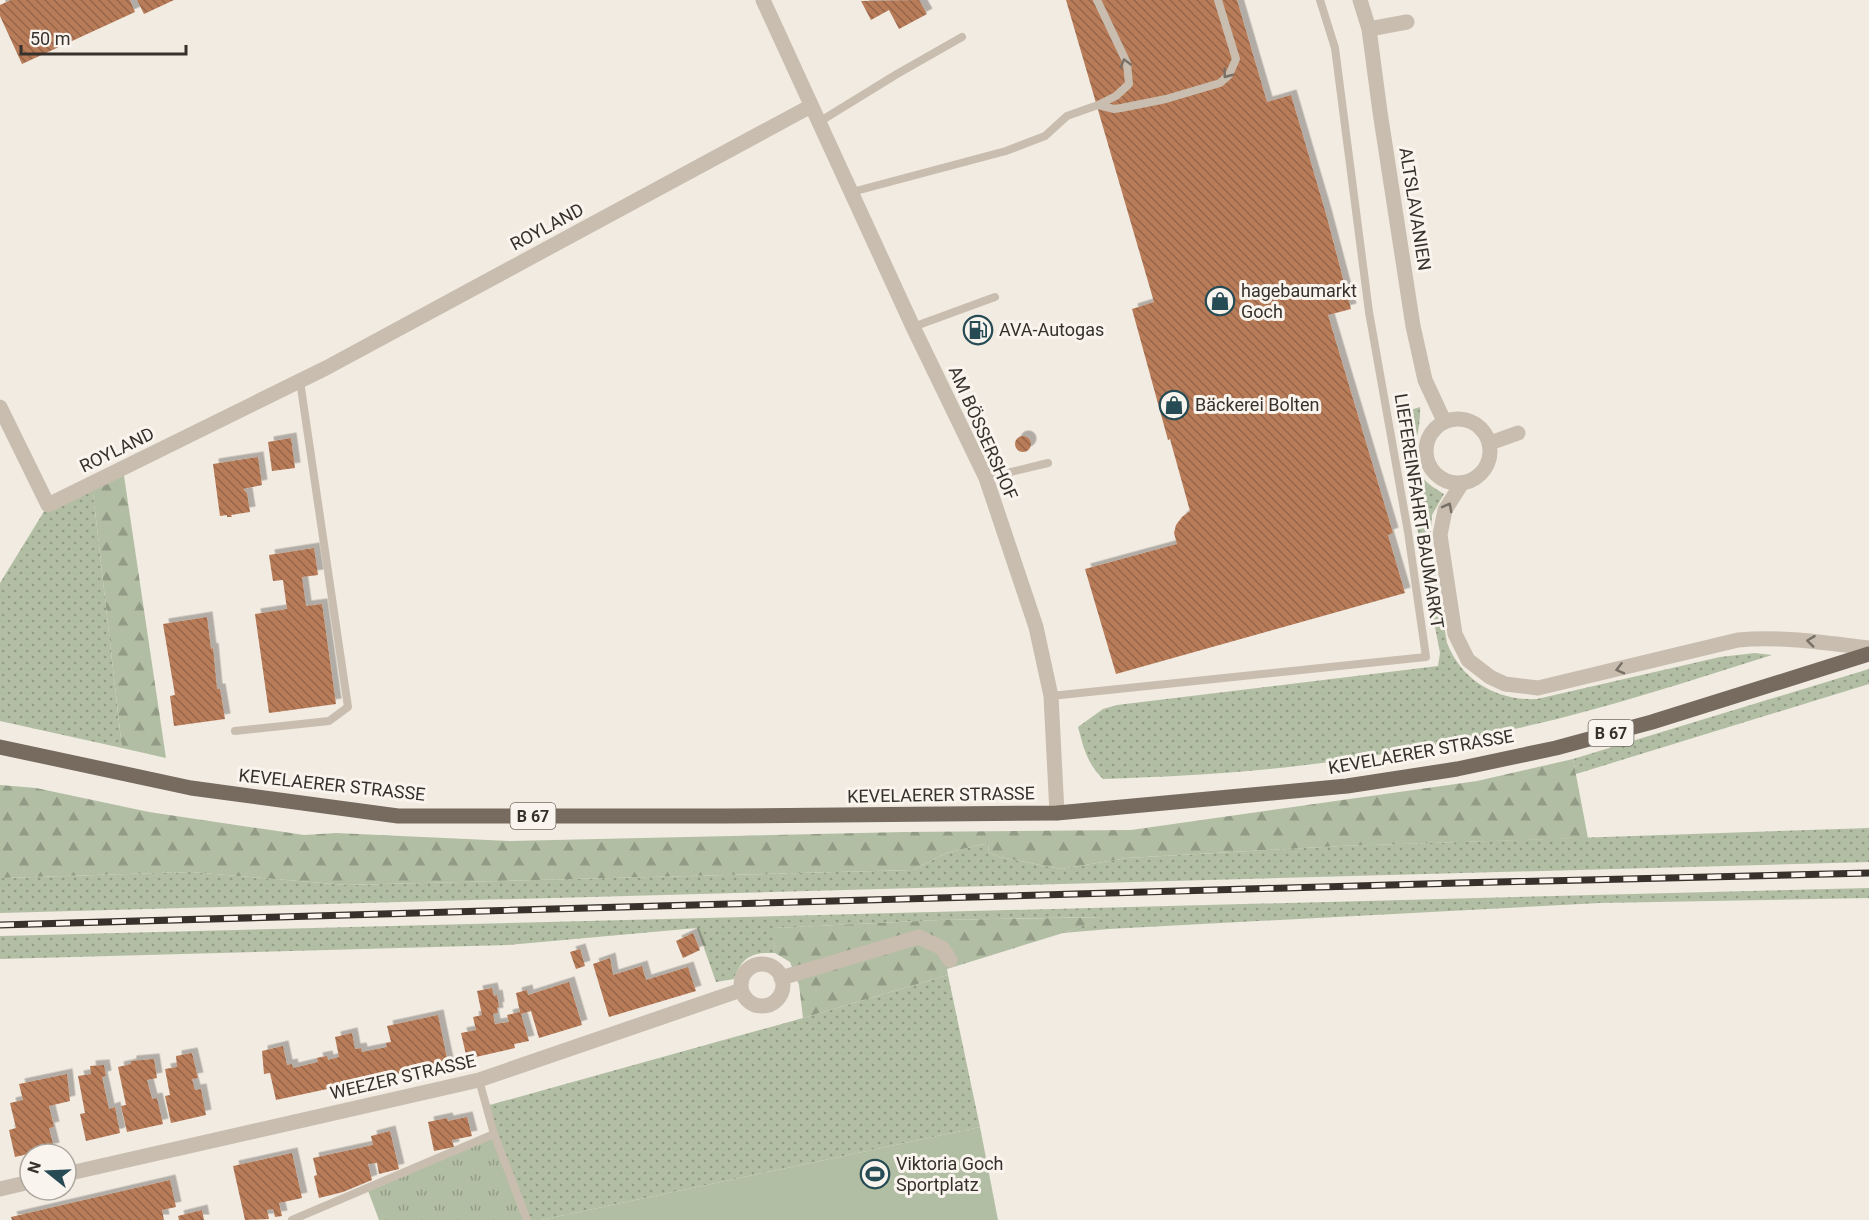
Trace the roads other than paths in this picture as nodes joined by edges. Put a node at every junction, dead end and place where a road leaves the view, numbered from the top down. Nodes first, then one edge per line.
1 (762, 0) edge
2 (1097, 0) edge
3 (1218, 0) edge
4 (1320, 0) edge
5 (1359, 0) edge
6 (1407, 21) dead end
7 (1369, 29) junction
8 (962, 37) dead end
9 (1098, 105) junction
10 (811, 106) junction
11 (819, 122) junction
12 (852, 192) junction
13 (995, 297) dead end
14 (913, 327) junction
15 (300, 381) junction
16 (0, 407) edge
17 (1444, 421) junction
18 (1518, 433) dead end
19 (1490, 443) junction
20 (1048, 463) dead end
21 (986, 478) junction
22 (1462, 483) junction
23 (1869, 648) edge
24 (1869, 654) edge
25 (1052, 696) junction
26 (235, 731) dead end
27 (0, 747) edge
28 (1057, 813) junction
29 (950, 960) dead end
30 (782, 978) junction
31 (741, 990) junction
32 (479, 1080) junction
33 (495, 1134) junction
34 (78, 1171) edge
35 (18, 1185) edge
36 (0, 1189) edge
37 (292, 1220) edge
38 (527, 1220) edge

1 - 10 street, AM BÖSSERSHOF
9 -> 2 lane
3 -> 9 lane
4 - 25 lane, LIEFEREINFAHRT BAUMARKT
5 - 7 street, ALTSLAVANIEN
6 - 7 street
7 - 17 street, ALTSLAVANIEN
8 - 11 lane
9 - 12 lane
10 - 11 street, AM BÖSSERSHOF
10 - 15 street, ROYLAND
11 - 12 street, AM BÖSSERSHOF
12 - 14 street, AM BÖSSERSHOF
13 - 14 lane
14 - 21 street, AM BÖSSERSHOF
15 - 16 street, ROYLAND
15 - 26 lane
17 - 19 street
17 - 22 street
18 - 19 street
19 - 22 street
20 - 21 lane
21 - 25 street, AM BÖSSERSHOF
23 -> 22 street
24 - 28 main road, KEVELAERER STRASSE / B 67
25 - 28 street, AM BÖSSERSHOF
27 - 28 main road, KEVELAERER STRASSE / B 67
29 - 30 street
30 - 31 street
30 - 31 street
31 - 32 street, WEEZER STRASSE
32 - 33 lane
32 - 34 street, WEEZER STRASSE
33 - 37 lane
33 - 38 lane
35 - 36 street

